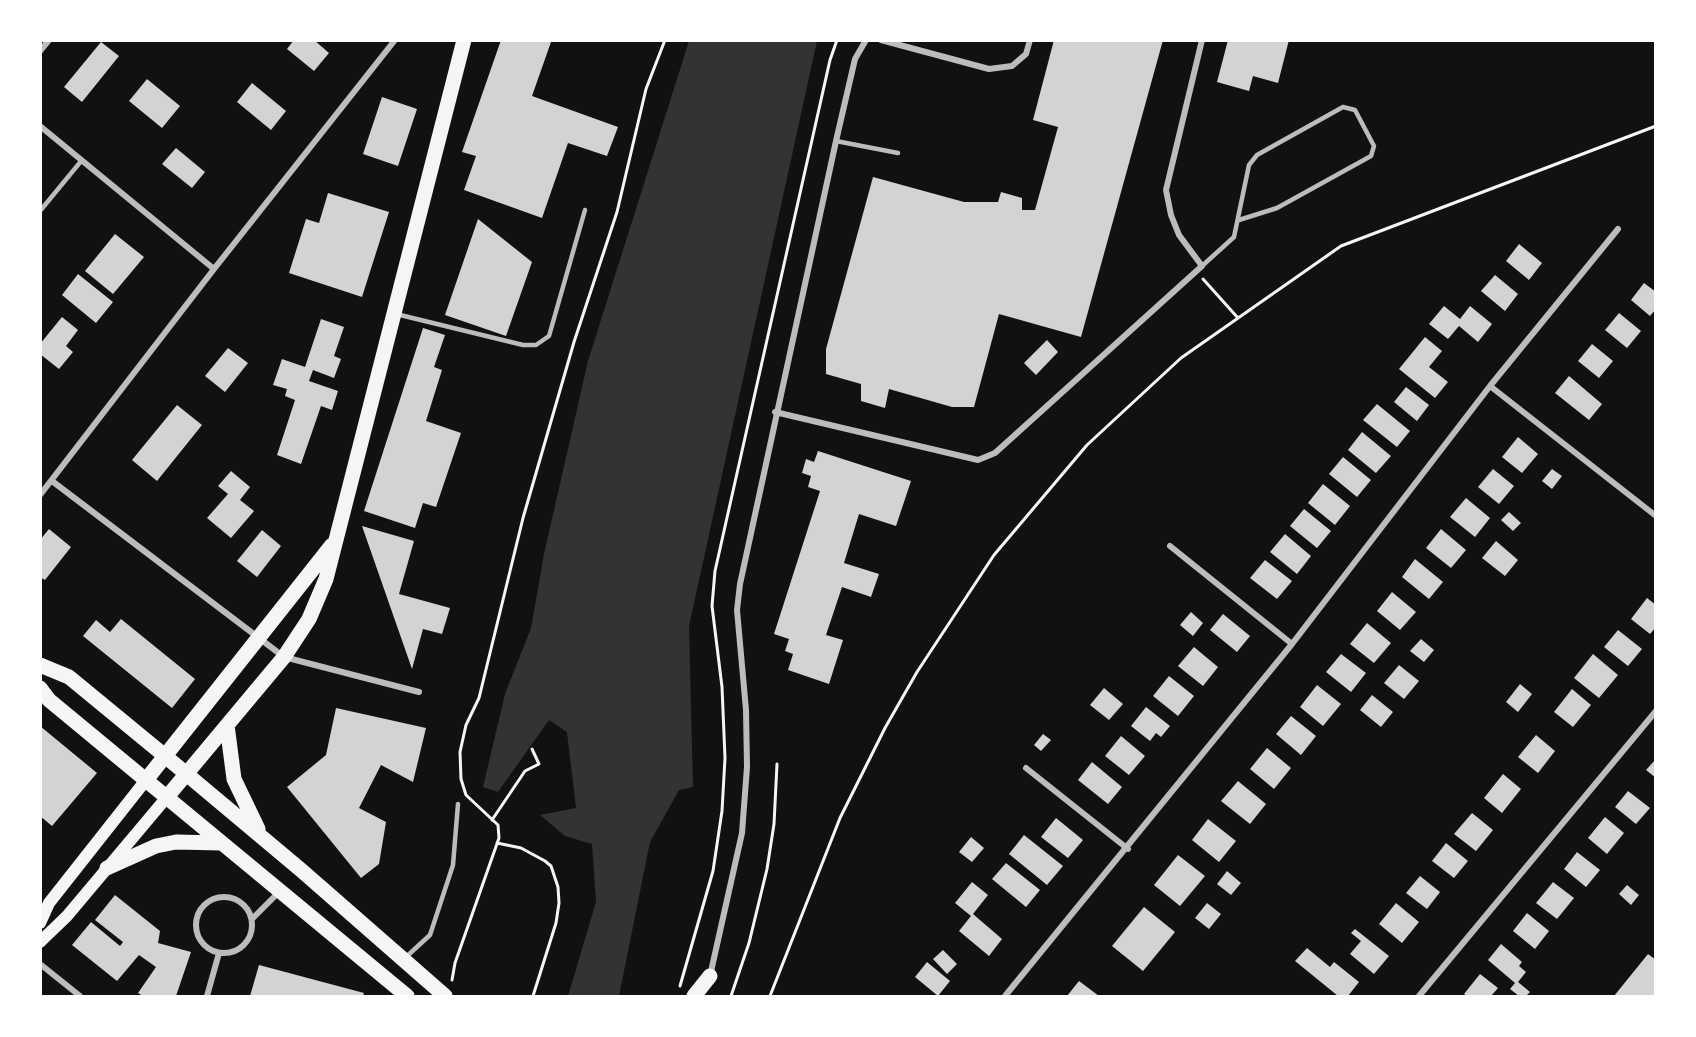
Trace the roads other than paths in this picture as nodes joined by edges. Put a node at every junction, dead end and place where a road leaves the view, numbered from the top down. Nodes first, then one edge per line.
1 (49, 40) edge
2 (395, 40) edge
3 (866, 40) edge
4 (881, 40) edge
5 (1030, 40) edge
6 (1202, 40) edge
7 (464, 41) edge
8 (40, 51) edge
9 (40, 126) edge
10 (836, 141) junction
11 (898, 153) dead end
12 (82, 160) junction
13 (585, 210) dead end
14 (40, 212) edge
15 (1239, 220) junction
16 (1618, 229) dead end
17 (1202, 266) junction
18 (214, 269) junction
19 (393, 313) junction
20 (1490, 386) junction
21 (775, 412) junction
22 (52, 481) junction
23 (40, 495) edge
24 (1656, 516) edge
25 (334, 543) junction
26 (1170, 546) dead end
27 (260, 639) junction
28 (1292, 644) junction
29 (284, 657) junction
30 (40, 665) edge
31 (40, 688) edge
32 (419, 693) dead end
33 (1656, 711) edge
34 (227, 725) junction
35 (165, 756) junction
36 (1026, 768) dead end
37 (187, 773) junction
38 (146, 780) junction
39 (167, 797) junction
40 (458, 804) dead end
41 (262, 837) junction
42 (221, 843) junction
43 (1128, 849) junction
44 (107, 868) junction
45 (280, 892) junction
46 (252, 919) junction
47 (40, 923) edge
48 (40, 942) edge
49 (219, 953) junction
50 (403, 960) junction
51 (40, 964) edge
52 (710, 976) junction
53 (439, 994) edge
54 (80, 996) edge
55 (207, 996) edge
56 (407, 996) edge
57 (694, 996) edge
58 (704, 996) edge
59 (1005, 996) edge
60 (1419, 996) edge

1 - 8 street
2 - 18 street
3 - 10 street
4 - 5 street
6 - 17 street
7 - 19 main road
9 - 12 street
10 - 11 lane
10 - 21 street
12 - 14 lane
12 - 18 street
13 - 19 lane
15 - 15 lane
15 - 17 lane
16 - 20 street
17 - 21 street
18 - 22 street
19 - 25 main road
20 - 24 street
20 - 28 street
21 - 52 street
22 - 23 street
22 - 27 street
25 - 27 main road
25 - 29 main road
26 - 28 street
27 - 29 street
27 - 35 main road
28 - 43 street
29 - 32 street
29 - 34 main road
30 - 35 main road
31 - 38 main road
33 - 60 street
34 - 37 main road
34 - 41 main road
35 - 37 main road
35 - 38 main road
36 - 43 street
37 - 39 main road
37 - 41 main road
38 - 39 main road
38 - 47 main road
39 - 42 main road
39 - 44 main road
40 - 50 lane
41 - 50 main road
42 - 44 main road
42 - 45 main road
43 - 59 street
44 - 48 main road
45 - 46 street
45 - 56 main road
46 - 49 street
46 - 49 street
49 - 55 street
50 - 53 main road
51 - 54 street
52 - 57 main road
52 - 58 street

